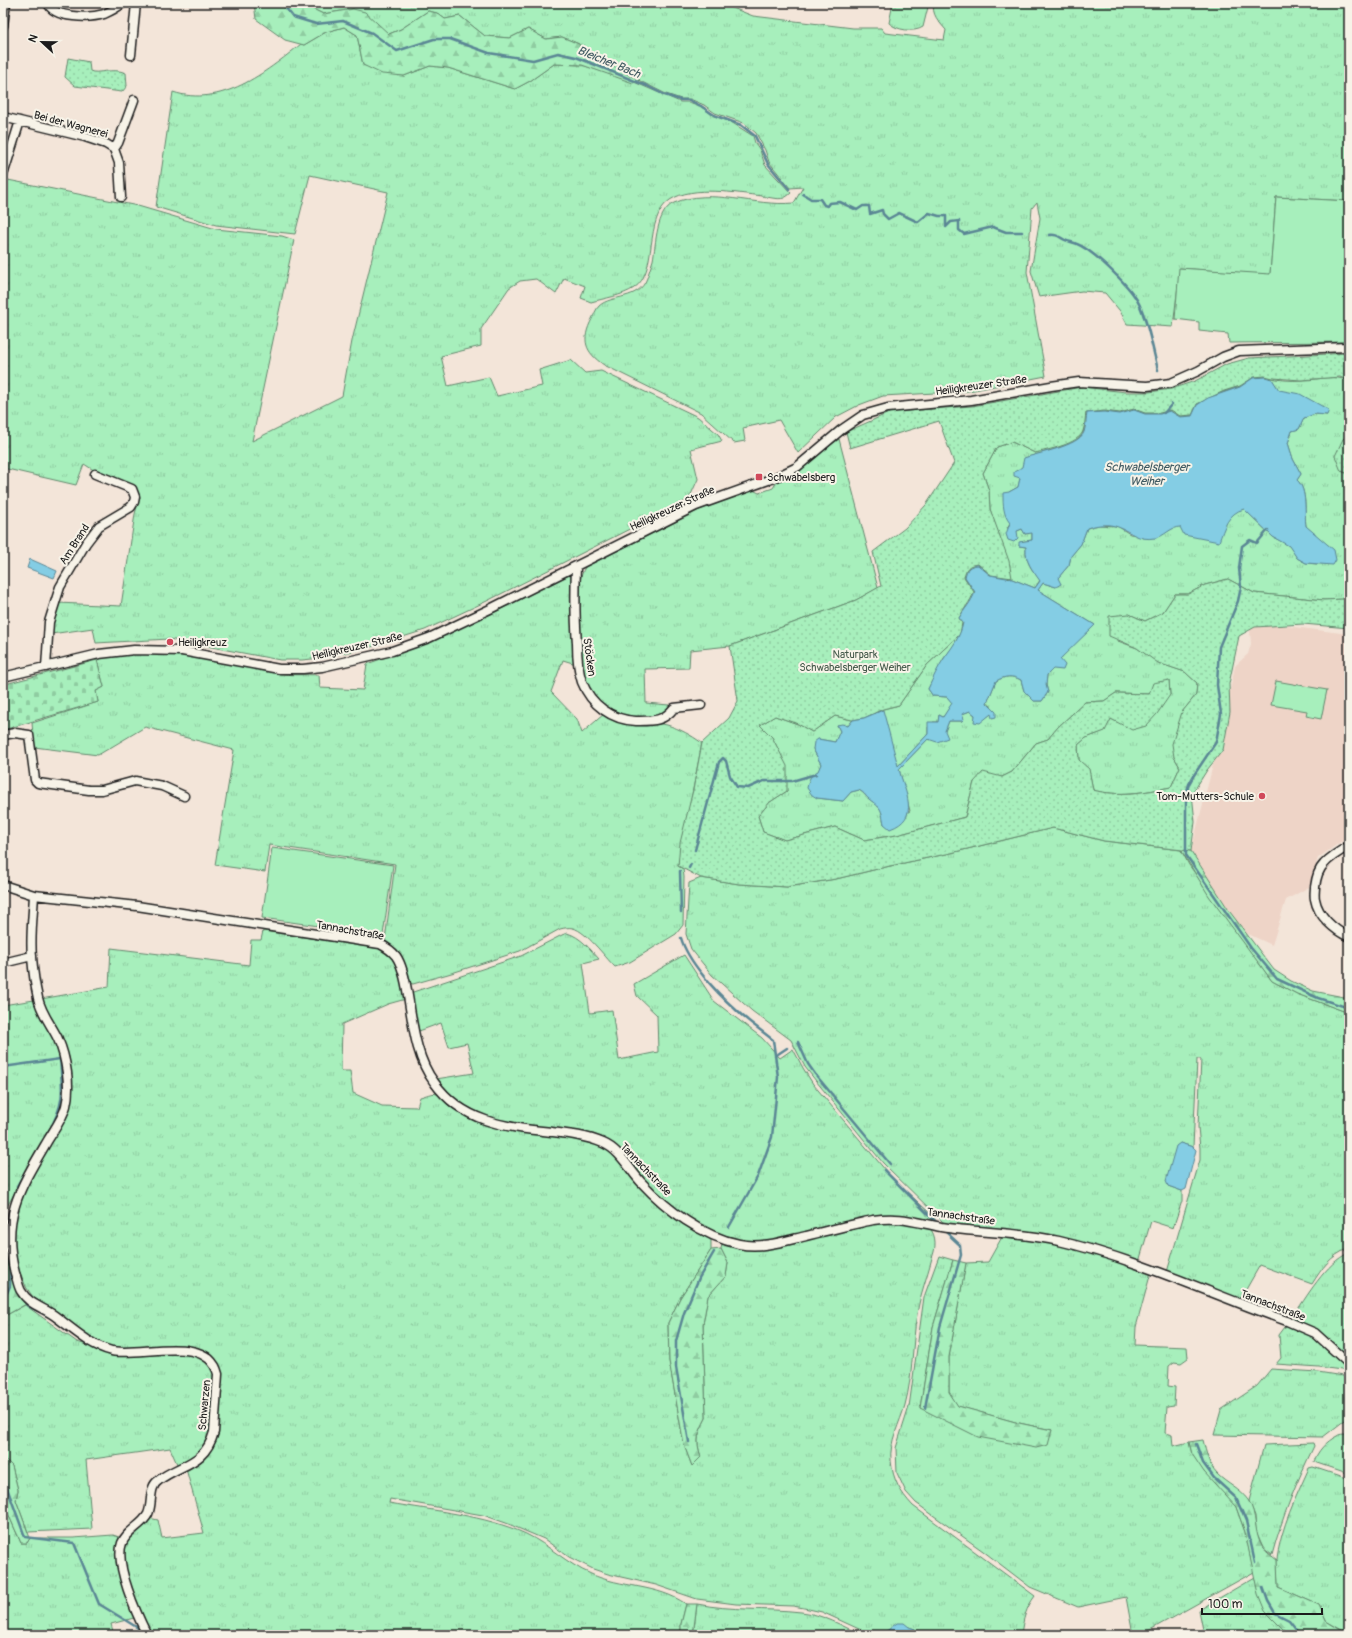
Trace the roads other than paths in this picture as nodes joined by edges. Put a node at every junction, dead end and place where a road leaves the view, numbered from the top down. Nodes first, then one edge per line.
1 (6, 3) edge
2 (48, 3) edge
3 (123, 3) edge
4 (136, 3) edge
5 (3, 26) edge
6 (131, 55) dead end
7 (134, 100) dead end
8 (3, 117) edge
9 (20, 122) junction
10 (114, 149) junction
11 (4, 172) edge
12 (121, 197) dead end
13 (1349, 347) edge
14 (95, 474) dead end
15 (576, 567) junction
16 (46, 667) junction
17 (3, 677) edge
18 (701, 705) dead end
19 (3, 735) edge
20 (184, 796) dead end
21 (1349, 846) edge
22 (4, 884) edge
23 (34, 895) junction
24 (1349, 937) edge
25 (32, 956) junction
26 (3, 963) edge
27 (1349, 1364) edge
28 (147, 1635) edge

1 - 5 street
2 - 3 street
4 - 6 street
7 - 10 street, Bei der Wagnerei
8 - 9 street, Bei der Wagnerei
9 - 10 street, Bei der Wagnerei
9 - 11 street, Bei der Wagnerei
10 - 12 street, Bei der Wagnerei
13 - 15 street, Heiligkreuzer Straße
14 - 16 street, Am Brand
15 - 16 street, Heiligkreuzer Straße
15 - 18 street, Stöcken
16 - 17 street, Heiligkreuzer Straße
19 - 20 street
21 - 24 street
22 - 23 street, Tannachstraße
23 - 25 street
23 - 27 street, Tannachstraße
25 - 26 street
25 - 28 street, Schwarzen

